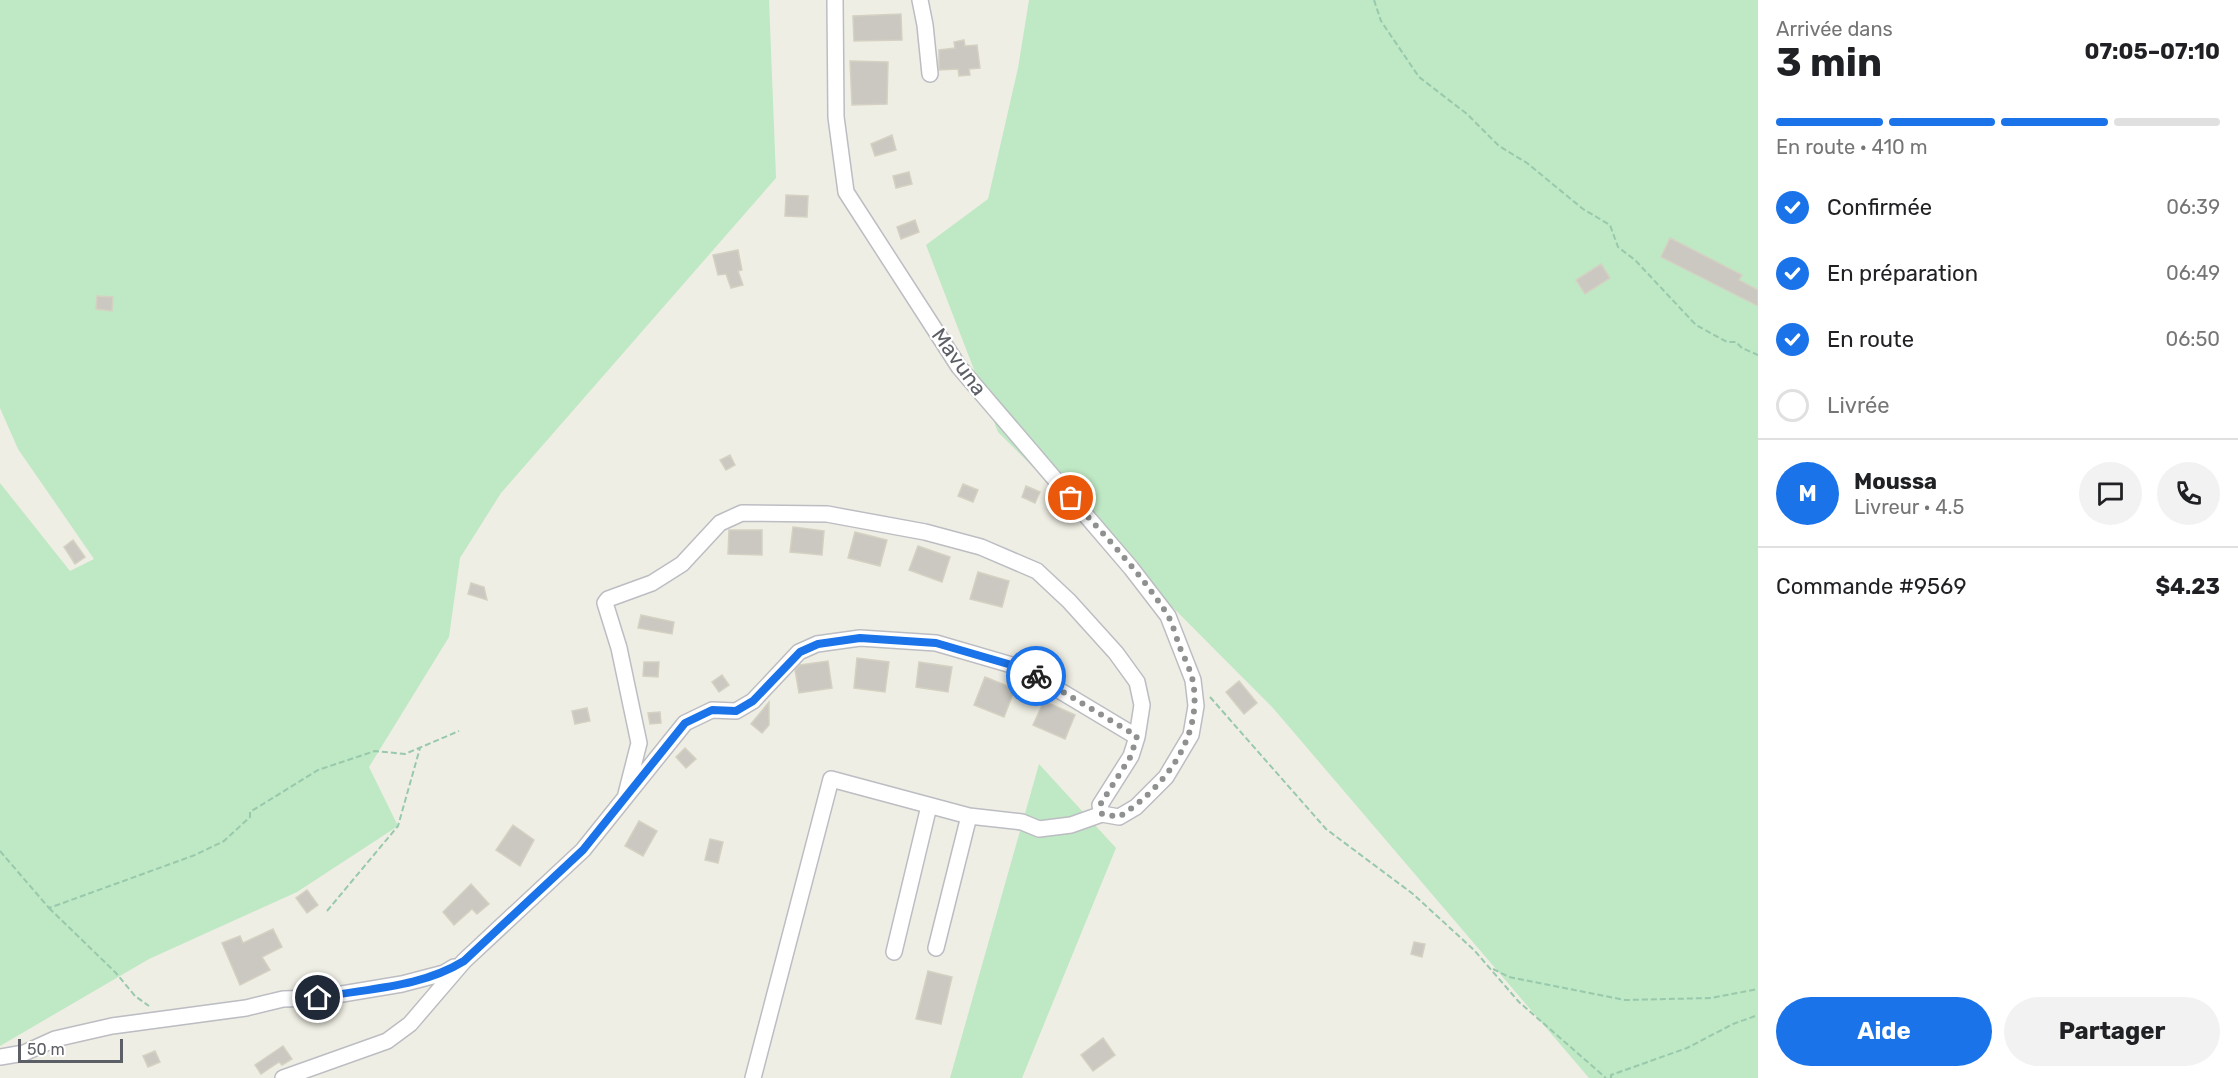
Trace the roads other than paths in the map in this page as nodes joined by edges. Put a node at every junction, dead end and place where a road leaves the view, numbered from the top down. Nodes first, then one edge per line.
1 (835, 0) edge
2 (920, 0) edge
3 (930, 74) dead end
4 (1137, 736) junction
5 (625, 798) junction
6 (929, 806) junction
7 (1102, 814) junction
8 (969, 816) junction
9 (936, 948) dead end
10 (894, 952) dead end
11 (464, 961) junction
12 (0, 1057) edge
13 (283, 1078) edge
14 (753, 1078) edge

1 - 7 street, Mavuna
2 - 3 street
4 - 5 street
4 - 5 street
4 - 7 street
5 - 11 street
6 - 8 street
6 - 10 street
6 - 14 street
7 - 8 street
8 - 9 street
11 - 12 street
11 - 13 street

